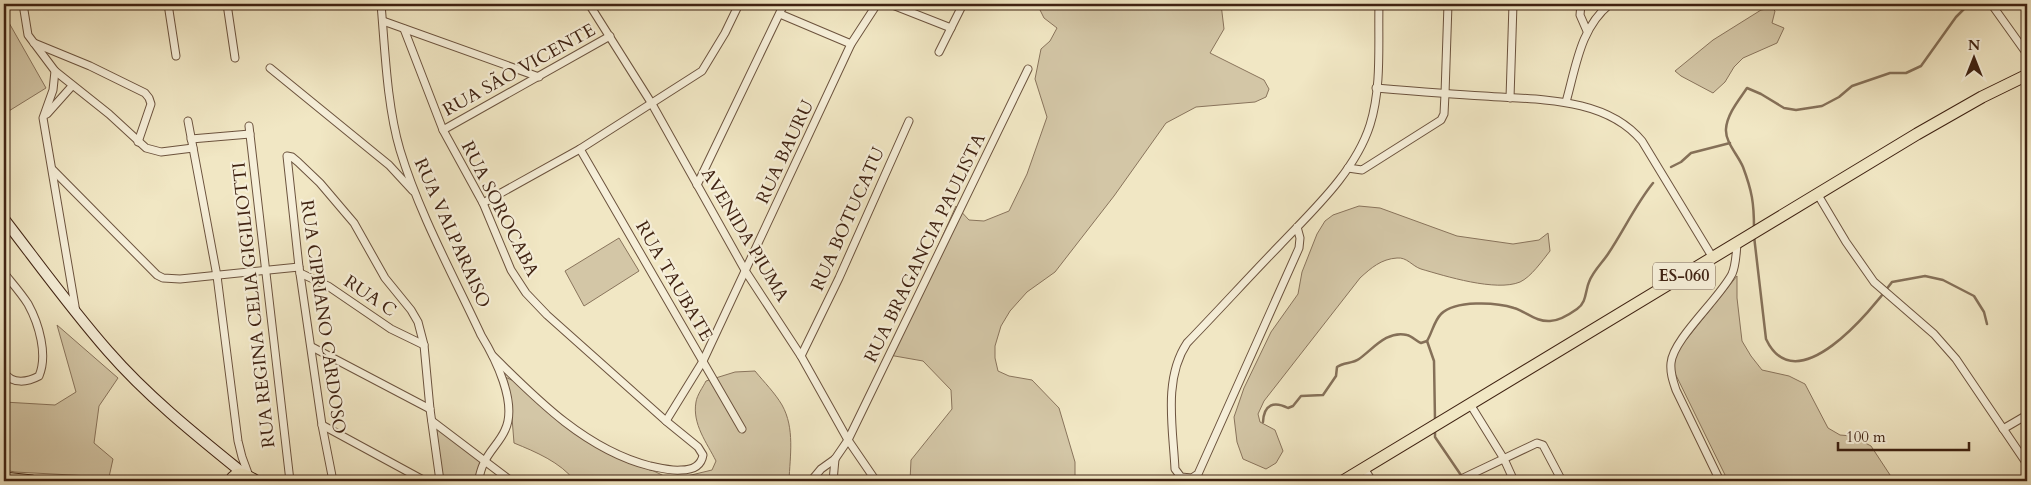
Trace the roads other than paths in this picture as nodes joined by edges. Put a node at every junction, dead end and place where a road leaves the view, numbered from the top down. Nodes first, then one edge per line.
1 (23, 4) edge
2 (168, 4) edge
3 (227, 4) edge
4 (381, 4) edge
5 (589, 4) edge
6 (739, 4) edge
7 (784, 4) edge
8 (876, 4) edge
9 (890, 4) edge
10 (962, 4) edge
11 (1379, 4) edge
12 (1448, 4) edge
13 (1513, 4) edge
14 (1581, 4) edge
15 (1610, 4) edge
16 (1992, 5) dead end
17 (780, 14) junction
18 (382, 21) junction
19 (951, 28) junction
20 (404, 30) junction
21 (1587, 31) junction
22 (610, 36) junction
23 (33, 43) junction
24 (851, 44) junction
25 (939, 52) dead end
26 (2027, 54) edge
27 (176, 56) dead end
28 (235, 58) dead end
29 (270, 68) dead end
30 (1028, 68) dead end
31 (55, 71) junction
32 (2027, 76) edge
33 (539, 77) junction
34 (72, 86) junction
35 (1376, 88) junction
36 (1445, 94) junction
37 (1510, 98) junction
38 (1566, 102) junction
39 (652, 104) junction
40 (43, 118) junction
41 (188, 121) dead end
42 (908, 121) dead end
43 (248, 126) dead end
44 (443, 130) junction
45 (250, 134) junction
46 (191, 139) junction
47 (138, 142) junction
48 (193, 148) junction
49 (580, 149) junction
50 (1348, 168) junction
51 (53, 170) junction
52 (697, 185) junction
53 (1818, 195) junction
54 (417, 196) junction
55 (483, 204) junction
56 (6, 226) edge
57 (1297, 227) junction
58 (1737, 244) junction
59 (1713, 258) junction
60 (265, 270) junction
61 (299, 270) junction
62 (746, 272) junction
63 (4, 273) edge
64 (217, 276) junction
65 (77, 314) junction
66 (424, 345) junction
67 (312, 347) junction
68 (493, 356) junction
69 (801, 356) junction
70 (703, 361) junction
71 (4, 372) edge
72 (1470, 404) junction
73 (430, 409) junction
74 (2027, 414) edge
75 (432, 421) junction
76 (666, 421) junction
77 (322, 425) junction
78 (742, 429) dead end
79 (2003, 430) junction
80 (848, 440) junction
81 (222, 456) junction
82 (835, 459) junction
83 (1504, 459) junction
84 (484, 462) junction
85 (2027, 464) edge
86 (1364, 468) junction
87 (4, 478) edge
88 (251, 478) edge
89 (229, 480) edge
90 (1185, 480) edge
91 (32, 481) edge
92 (290, 481) edge
93 (333, 481) edge
94 (424, 481) edge
95 (440, 481) edge
96 (478, 481) edge
97 (511, 481) edge
98 (811, 481) edge
99 (833, 481) edge
100 (876, 481) edge
101 (1343, 481) edge
102 (1372, 481) edge
103 (1457, 481) edge
104 (1514, 481) edge
105 (1562, 481) edge
106 (1720, 481) edge

1 - 23 street
2 - 27 street
3 - 28 street
4 - 18 street, RUA VALPARAISO
5 - 22 street, AVENIDA PIUMA
6 - 39 street
7 - 17 street
8 - 24 street, RUA BAURU
9 - 19 street
10 - 19 street
11 - 35 street
12 - 36 street
13 - 37 street
14 - 21 street
15 - 21 street
16 - 26 street
17 - 24 street
17 - 52 street
18 - 20 street
18 - 54 street, RUA VALPARAISO
19 - 25 street
20 - 33 street
20 - 44 street, RUA SOROCABA
21 - 38 street
22 - 33 street, RUA SÃO VICENTE
22 - 39 street, AVENIDA PIUMA
23 - 31 street
23 - 47 street
24 - 62 street, RUA BAURU
29 - 54 street
30 - 80 street, RUA BRAGANCIA PAULISTA
31 - 34 street
31 - 40 street
32 - 53 main road, ES-060
33 - 44 street, RUA SÃO VICENTE
34 - 40 street
34 - 47 street
35 - 36 street
35 - 50 street
36 - 37 street
36 - 50 street
37 - 38 street
38 - 59 street
39 - 49 street
39 - 52 street, AVENIDA PIUMA
40 - 51 street
41 - 46 street
42 - 69 street, RUA BOTUCATU
43 - 45 street, RUA REGINA CELIA GIGILIOTTI
44 - 55 street, RUA SOROCABA
45 - 46 street
45 - 60 street, RUA REGINA CELIA GIGILIOTTI
46 - 48 street
47 - 48 street
48 - 64 street
49 - 55 street
49 - 70 street, RUA TAUBATE
50 - 57 street
51 - 64 street
51 - 65 street
52 - 62 street, AVENIDA PIUMA
53 - 58 main road, ES-060
53 - 79 street
54 - 68 street, RUA VALPARAISO
55 - 76 street, RUA SOROCABA
56 - 65 main road
57 - 90 street
57 - 90 street
58 - 59 main road, ES-060
58 - 106 street
59 - 72 main road, ES-060
60 - 61 street
60 - 64 street
60 - 92 street, RUA REGINA CELIA GIGILIOTTI
61 - 66 street, RUA C
61 - 66 street, RUA CIPRIANO CARDOSO
61 - 67 street, RUA CIPRIANO CARDOSO
62 - 69 street, AVENIDA PIUMA
62 - 70 street, RUA BAURU
63 - 71 street
64 - 88 street
65 - 81 main road
66 - 73 street
67 - 73 street
67 - 77 street, RUA CIPRIANO CARDOSO
68 - 76 street, RUA SOROCABA
68 - 84 street, RUA VALPARAISO
69 - 80 street, AVENIDA PIUMA
70 - 76 street, RUA BAURU
70 - 78 street, RUA TAUBATE
72 - 83 street
72 - 86 main road, ES-060
73 - 75 street
74 - 79 street
75 - 84 street
75 - 95 street
77 - 93 street, RUA CIPRIANO CARDOSO
77 - 94 street
79 - 85 street
80 - 82 street, RUA BRAGANCIA PAULISTA
80 - 100 street, AVENIDA PIUMA
81 - 88 main road
81 - 89 main road
82 - 98 street
82 - 99 street
83 - 103 street
83 - 104 street
83 - 105 street
84 - 96 street, RUA VALPARAISO
84 - 97 street
86 - 101 main road, ES-060
86 - 102 street
87 - 91 main road
88 - 89 main road

